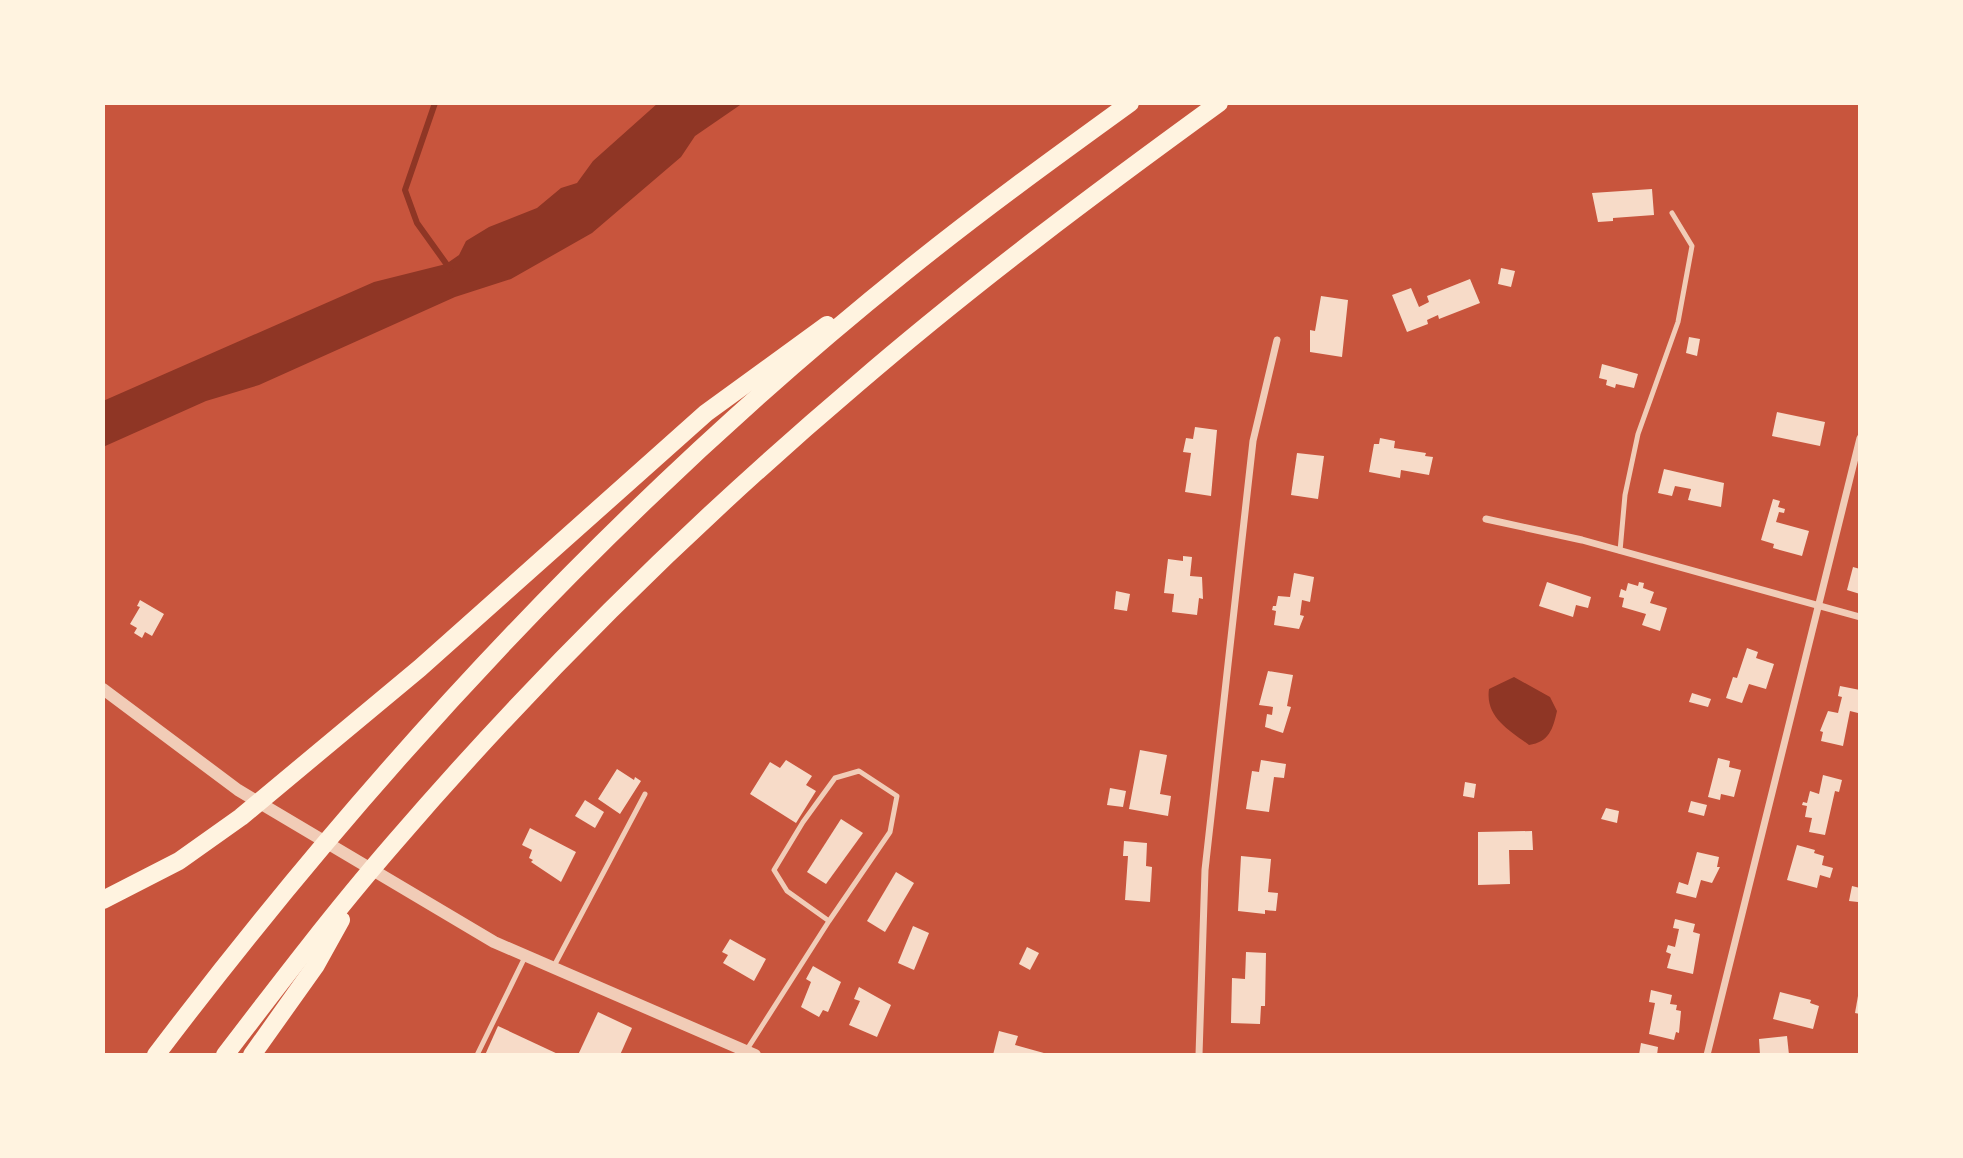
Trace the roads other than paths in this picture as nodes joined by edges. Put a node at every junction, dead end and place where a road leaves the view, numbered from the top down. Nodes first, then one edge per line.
1 (1130, 103) edge
2 (1219, 103) edge
3 (1672, 213) dead end
4 (902, 274) junction
5 (1276, 340) dead end
6 (1860, 438) edge
7 (1486, 519) dead end
8 (1620, 551) junction
9 (1819, 607) junction
10 (1860, 617) edge
11 (104, 690) edge
12 (645, 794) dead end
13 (360, 883) junction
14 (103, 900) edge
15 (828, 921) junction
16 (525, 956) junction
17 (554, 966) junction
18 (751, 1053) edge
19 (156, 1055) edge
20 (225, 1055) edge
21 (252, 1055) edge
22 (477, 1055) edge
23 (1199, 1055) edge
24 (1707, 1055) edge

1 - 4 highway
2 - 13 highway
3 - 8 lane
4 - 14 highway
4 - 19 highway
5 - 23 street
6 - 9 street
7 - 8 street
8 - 9 street
9 - 10 street
9 - 24 street
11 - 16 street
12 - 17 lane
13 - 20 highway
13 - 21 highway
15 - 15 lane
15 - 18 lane
16 - 17 street
16 - 22 lane
17 - 18 street

